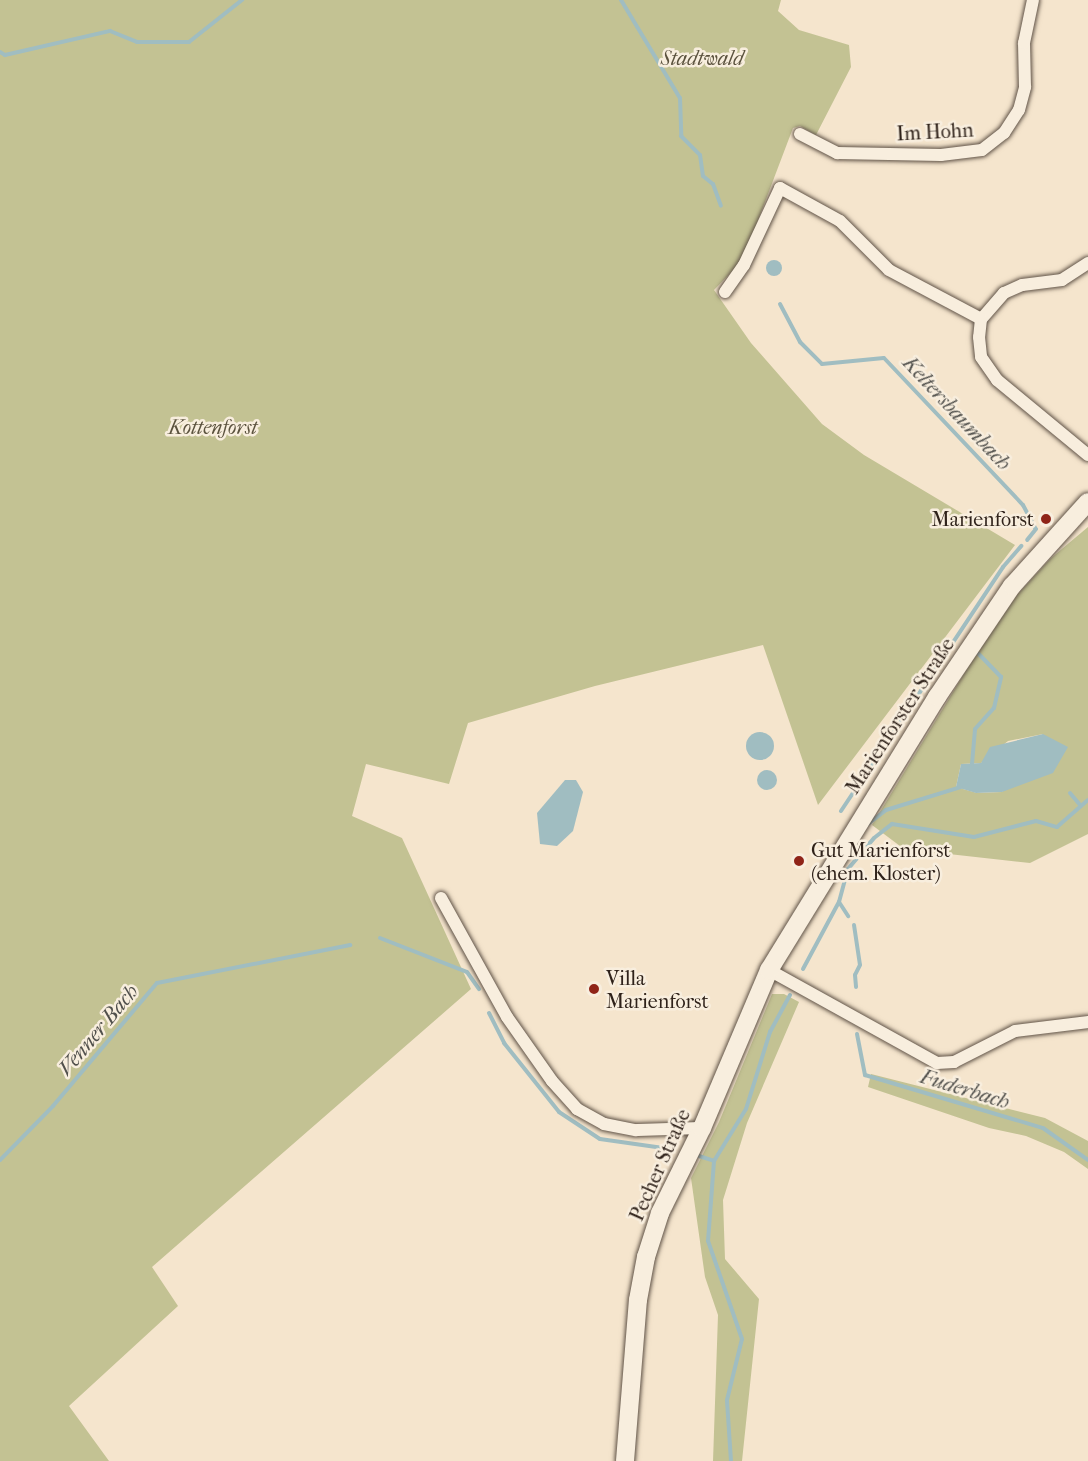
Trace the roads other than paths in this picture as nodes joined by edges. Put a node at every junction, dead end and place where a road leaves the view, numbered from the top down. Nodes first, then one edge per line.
1 (1033, 0) edge
2 (800, 134) dead end
3 (1088, 263) edge
4 (725, 292) dead end
5 (981, 319) junction
6 (1088, 455) edge
7 (1088, 502) edge
8 (441, 898) dead end
9 (769, 970) junction
10 (1088, 1022) edge
11 (702, 1128) junction
12 (625, 1461) edge

1 - 2 street, Im Hohn
3 - 5 street
4 - 5 street
5 - 6 street
7 - 9 main road, Marienforster Straße
8 - 11 street
9 - 10 street
9 - 11 main road, Pecher Straße
11 - 12 main road, Pecher Straße

